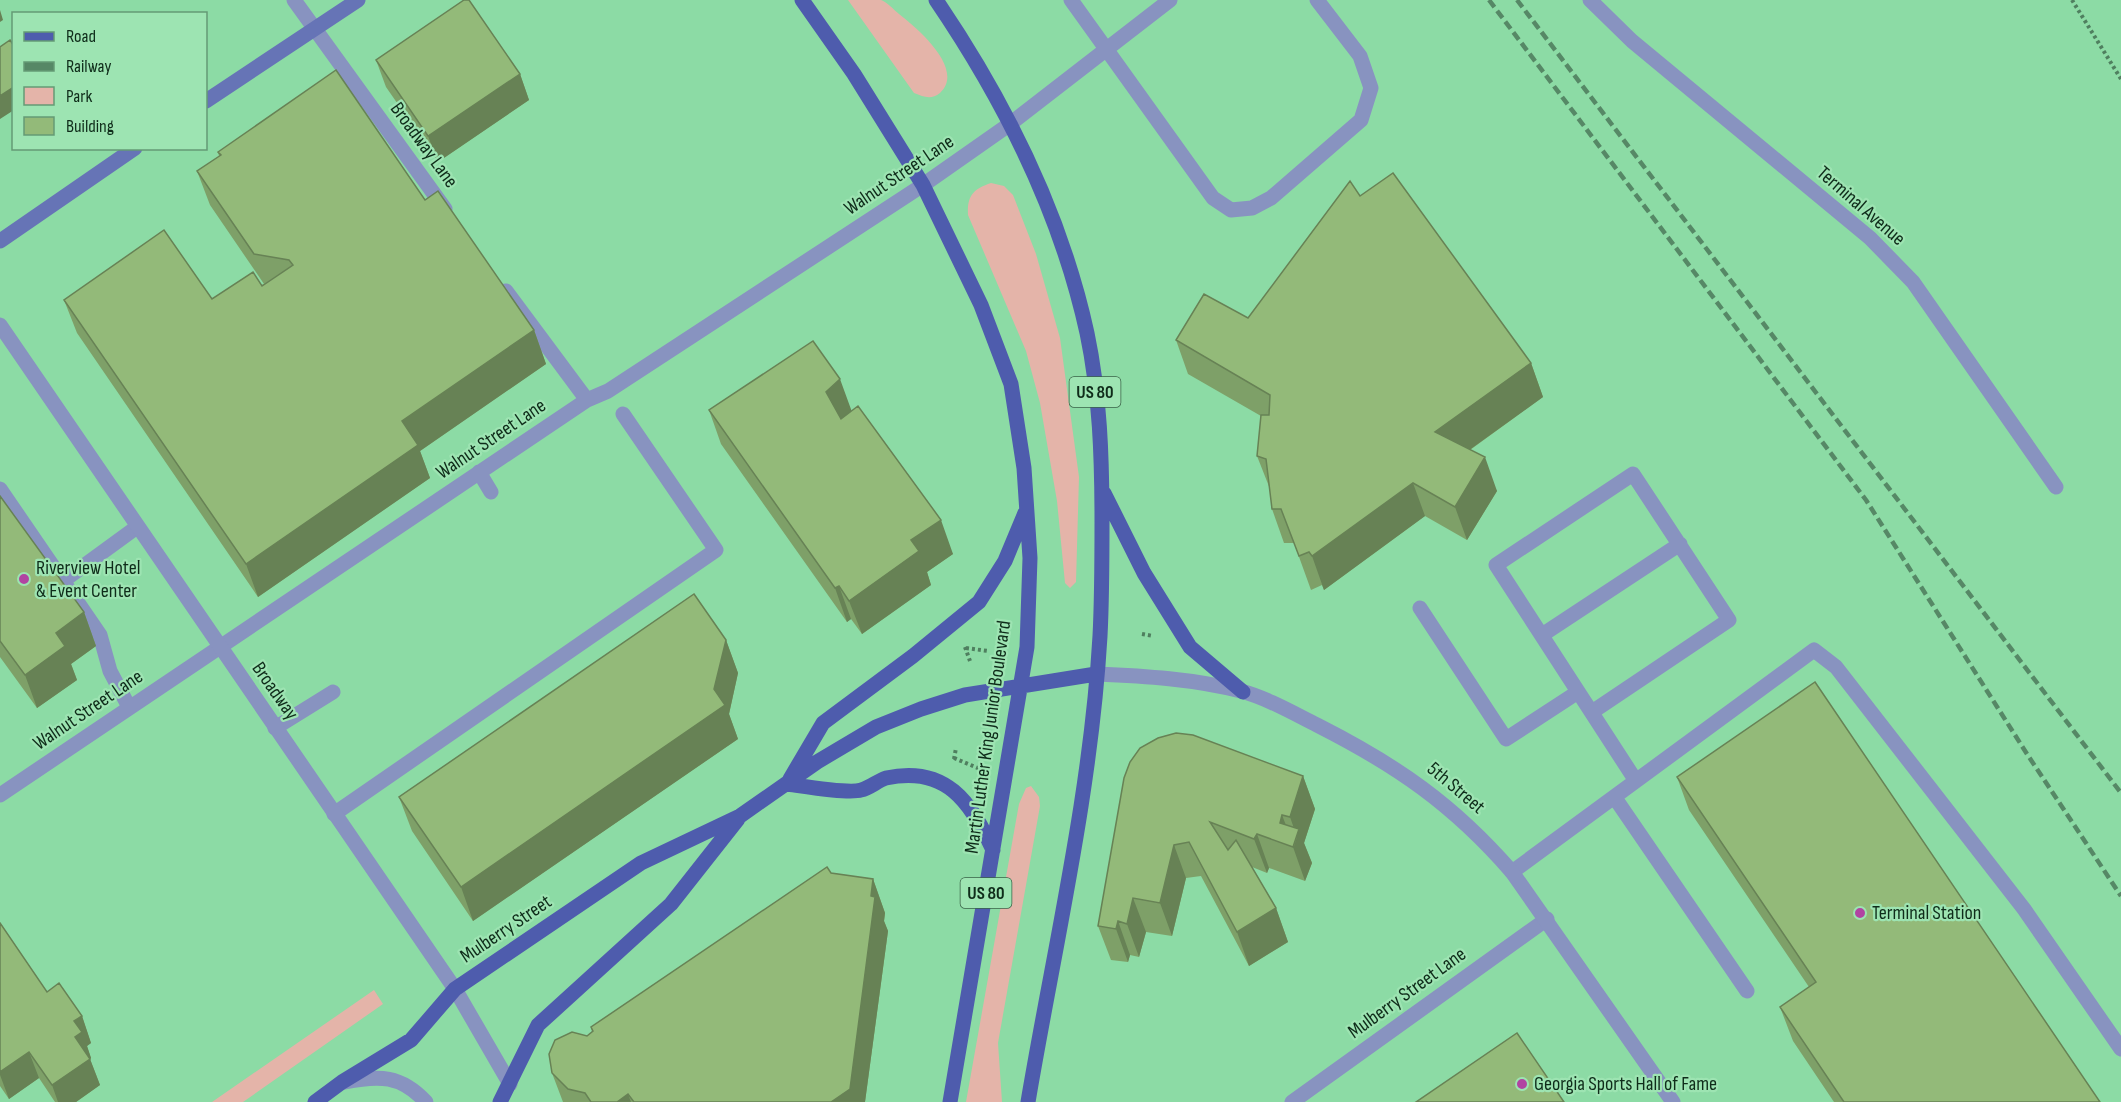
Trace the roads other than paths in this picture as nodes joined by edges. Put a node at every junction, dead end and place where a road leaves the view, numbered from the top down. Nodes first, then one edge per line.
1 (294, 0) edge
2 (358, 0) edge
3 (802, 0) edge
4 (936, 0) edge
5 (1071, 0) edge
6 (1170, 0) edge
7 (1317, 0) edge
8 (1590, 0) edge
9 (314, 29) junction
10 (1106, 50) junction
11 (207, 101) edge
12 (1010, 124) junction
13 (132, 150) edge
14 (923, 185) junction
15 (453, 219) edge
16 (0, 241) edge
17 (495, 276) edge
18 (0, 325) edge
19 (587, 400) junction
20 (623, 414) dead end
21 (479, 472) junction
22 (2056, 487) dead end
23 (1102, 488) junction
24 (0, 489) edge
25 (491, 492) dead end
26 (1027, 508) junction
27 (137, 527) junction
28 (1680, 544) junction
29 (63, 581) junction
30 (1420, 608) dead end
31 (1542, 635) junction
32 (218, 646) junction
33 (1096, 674) junction
34 (1022, 684) junction
35 (333, 692) dead end
36 (1243, 692) junction
37 (1578, 692) junction
38 (129, 707) junction
39 (1592, 712) junction
40 (275, 728) junction
41 (1636, 781) junction
42 (787, 784) junction
43 (0, 795) edge
44 (1615, 798) junction
45 (334, 814) junction
46 (740, 816) junction
47 (993, 850) junction
48 (1512, 872) junction
49 (1547, 919) junction
50 (455, 989) junction
51 (1747, 991) dead end
52 (2121, 1049) edge
53 (342, 1082) junction
54 (510, 1084) junction
55 (315, 1102) edge
56 (426, 1102) edge
57 (500, 1102) edge
58 (950, 1102) edge
59 (1028, 1102) edge
60 (1292, 1102) edge
61 (1673, 1102) edge

1 - 9 street, Broadway Lane
2 - 9 street
3 - 14 main road, Martin Luther King Junior Boulevard / US 80
4 - 12 main road, US 80
5 - 10 street
6 - 10 street, Walnut Street Lane
7 - 10 street
8 - 22 street, Terminal Avenue
9 - 11 street
9 - 15 street, Broadway Lane
10 - 12 street, Walnut Street Lane
12 - 14 street, Walnut Street Lane
12 - 23 main road, US 80
13 - 16 street
14 - 19 street, Walnut Street Lane
14 - 26 main road, Martin Luther King Junior Boulevard / US 80
17 - 19 street
18 - 27 street, Broadway
19 - 21 street, Walnut Street Lane
20 - 45 street
21 - 25 street
21 - 32 street, Walnut Street Lane
23 - 33 main road, US 80
23 - 36 main road
24 - 29 street
26 - 34 main road, Martin Luther King Junior Boulevard / US 80
26 - 42 main road
27 - 29 street
27 - 32 street, Broadway
28 - 31 street
28 - 31 street
28 - 39 street
29 - 38 street
30 - 37 street
31 - 37 street
32 - 38 street, Walnut Street Lane
32 - 40 street, Broadway
33 - 34 main road, Mulberry Street
33 - 36 street, 5th Street
33 - 59 main road, US 80
34 - 42 main road, Mulberry Street
34 - 47 main road, Martin Luther King Junior Boulevard / US 80
35 - 40 street
36 - 48 street, 5th Street
37 - 39 street
38 - 43 street, Walnut Street Lane
39 - 41 street
40 - 45 street, Broadway
41 - 44 street
41 - 52 street
42 - 46 main road, Mulberry Street
42 - 47 main road
44 - 48 street
44 - 51 street
45 - 50 street, Broadway
46 - 50 main road, Mulberry Street
46 - 54 main road, Mulberry Street
47 - 58 main road, Martin Luther King Junior Boulevard / US 80
48 - 49 street, 5th Street
49 - 60 street, Mulberry Street Lane
49 - 61 street, 5th Street
50 - 53 main road, Mulberry Street
50 - 54 street, Broadway
53 - 55 main road, Mulberry Street
53 - 56 street
54 - 57 main road, Mulberry Street

